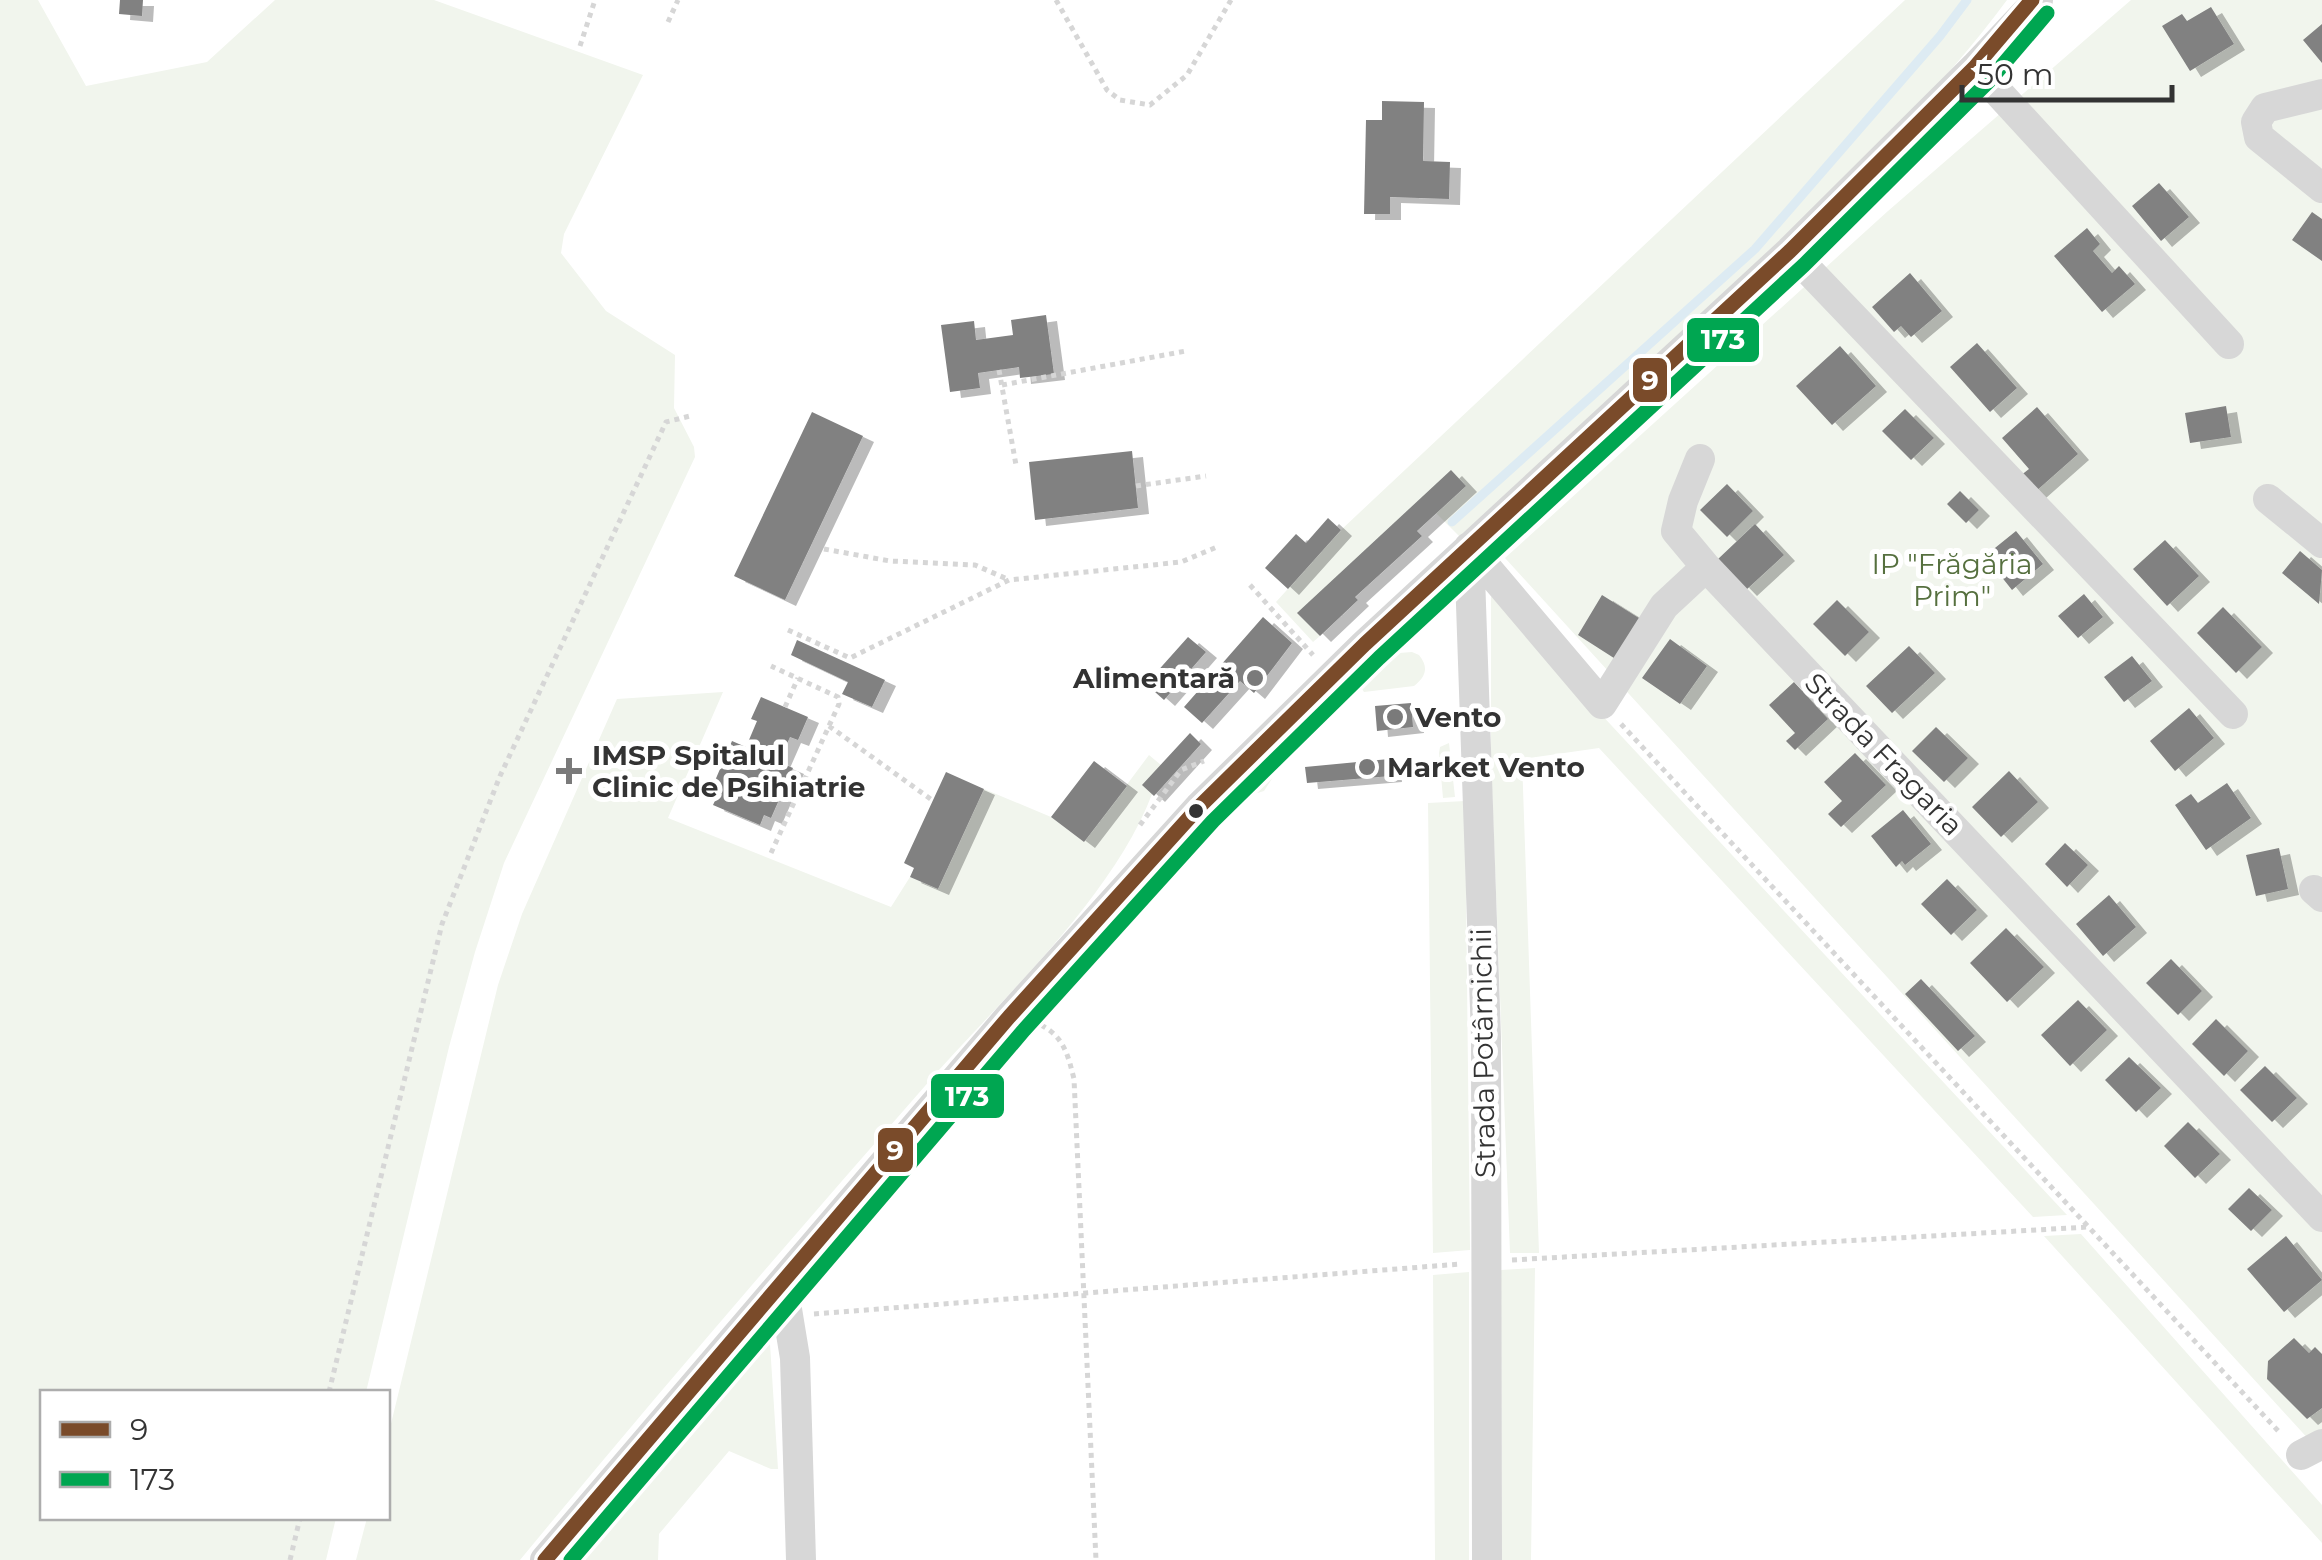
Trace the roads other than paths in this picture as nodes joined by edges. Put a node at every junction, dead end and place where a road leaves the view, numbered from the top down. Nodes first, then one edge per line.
1 (2033, 2) edge
2 (1975, 67) junction
3 (2322, 94) edge
4 (2322, 188) edge
5 (1790, 251) junction
6 (2228, 344) dead end
7 (1700, 459) dead end
8 (2268, 500) dead end
9 (2322, 542) edge
10 (1469, 547) junction
11 (1706, 567) junction
12 (2233, 714) dead end
13 (2322, 1217) edge
14 (783, 1284) junction
15 (545, 1560) edge
16 (801, 1560) edge
17 (1487, 1560) edge

1 - 2 street
2 - 5 street
2 - 6 street
3 - 4 street
5 - 10 street
5 - 12 street
7 - 11 street, Strada Fragaria
8 - 9 street
10 - 11 street
10 - 14 street
10 - 17 street, Strada Potârnichii
11 - 13 street, Strada Fragaria
14 - 15 street
14 - 16 street

